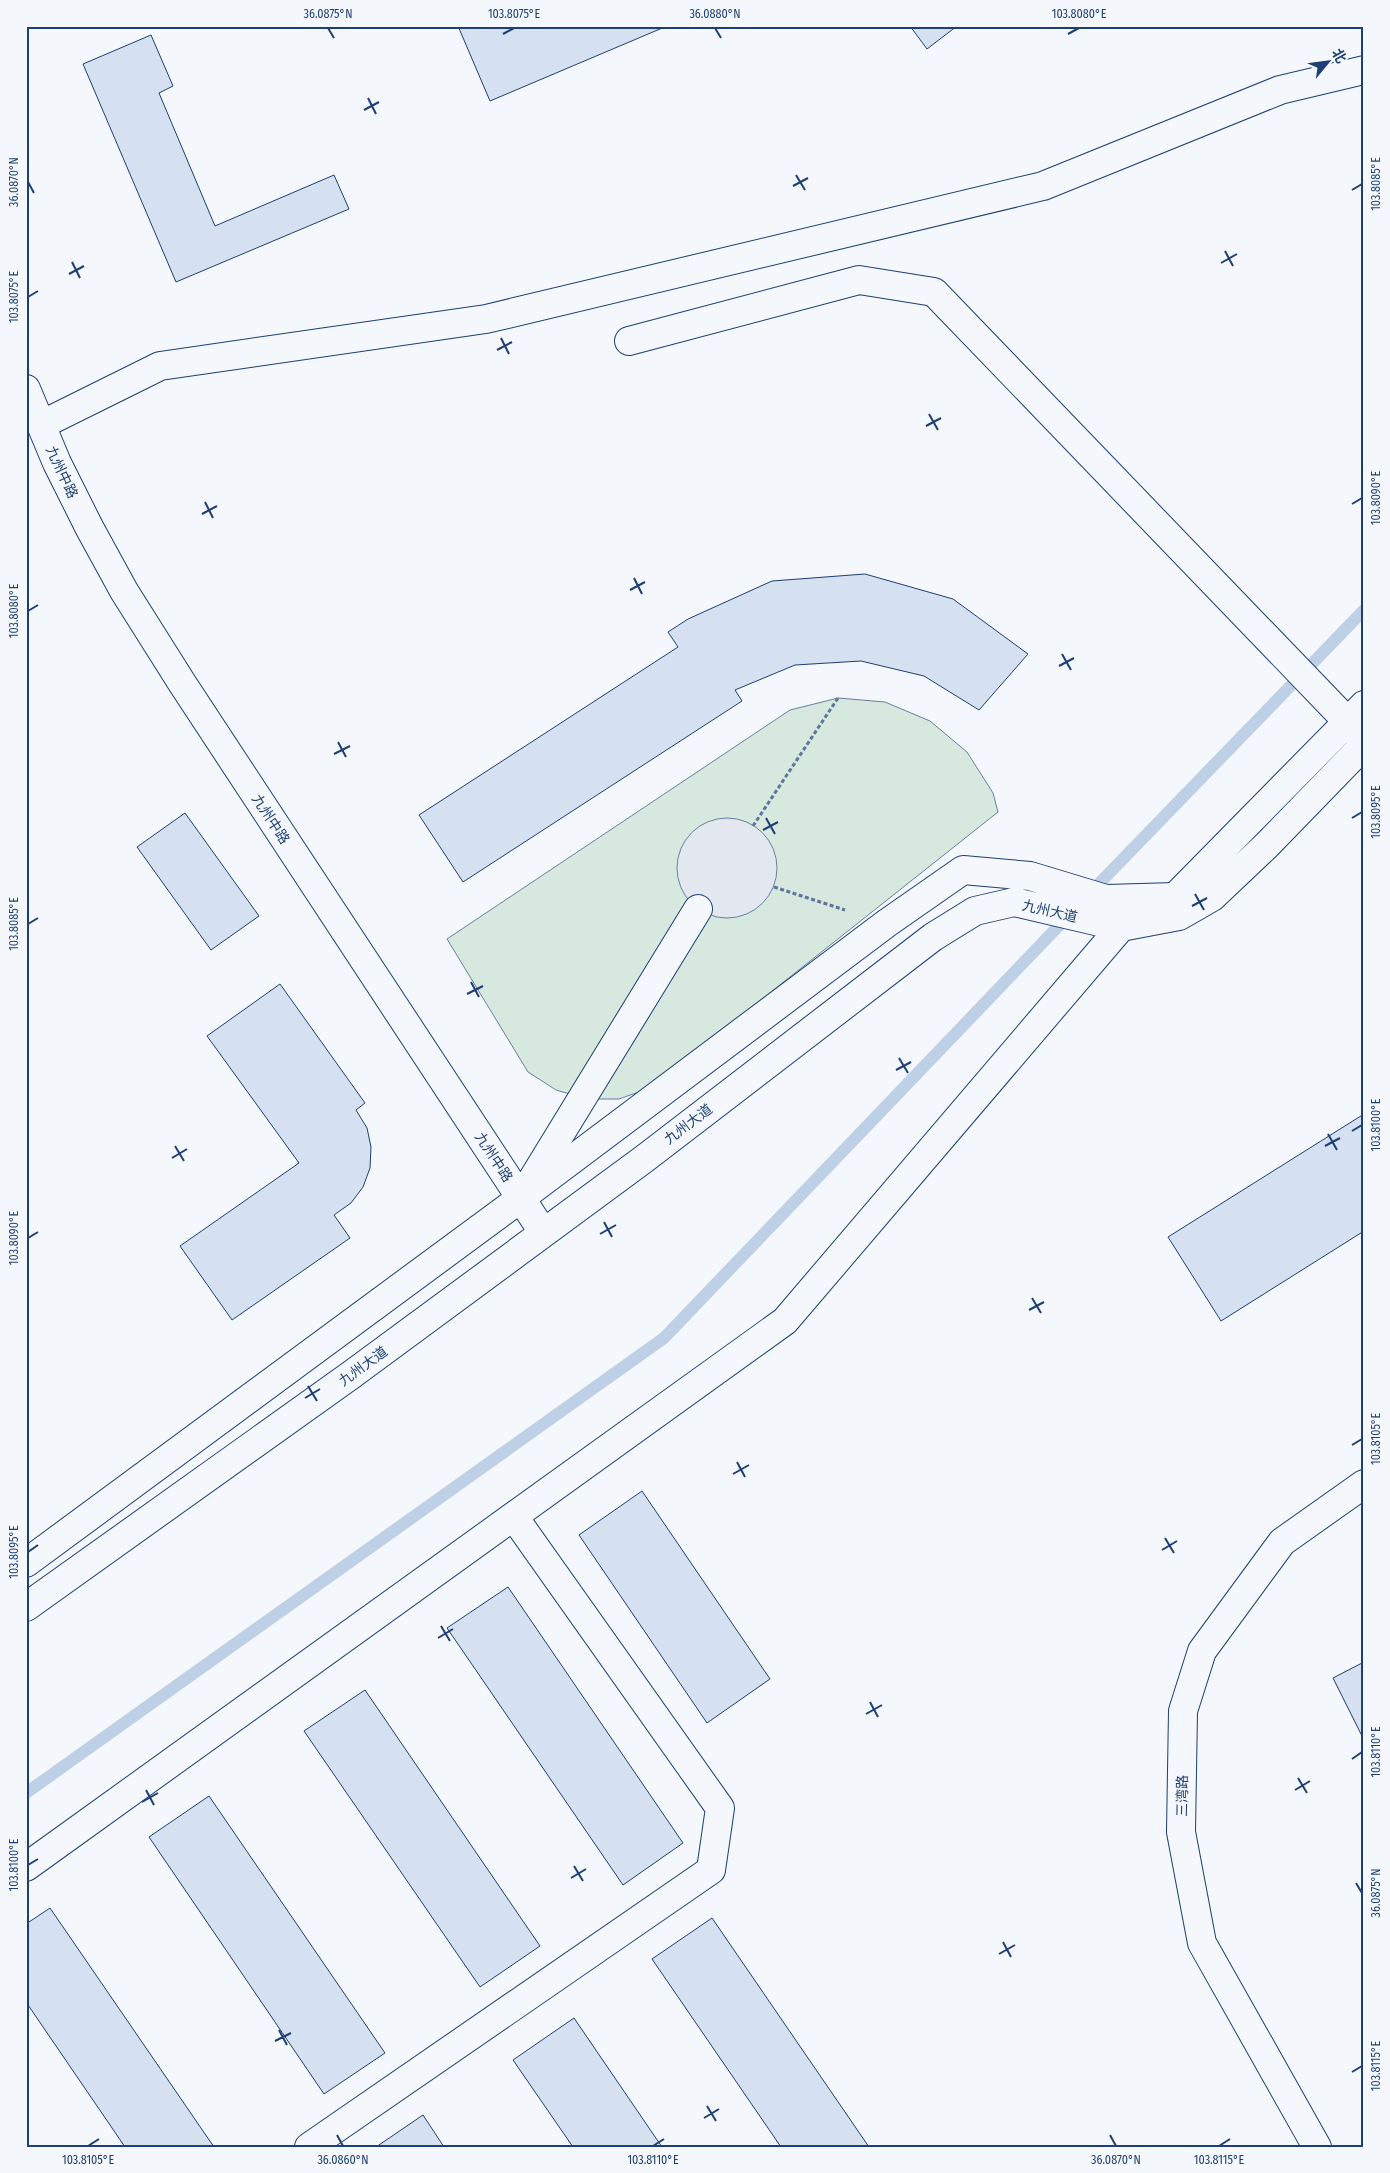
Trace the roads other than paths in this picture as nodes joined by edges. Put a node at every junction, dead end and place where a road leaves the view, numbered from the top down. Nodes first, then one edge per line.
1 (1364, 70) edge
2 (629, 341) dead end
3 (26, 389) edge
4 (40, 425) junction
5 (1360, 728) edge
6 (698, 909) dead end
7 (1109, 916) junction
8 (521, 1198) junction
9 (543, 1232) junction
10 (1364, 1484) edge
11 (514, 1517) junction
12 (26, 1564) edge
13 (26, 1607) edge
14 (26, 1868) edge
15 (309, 2147) edge
16 (1317, 2147) edge

1 - 4 street
2 - 5 street
3 - 4 street, 九州中路
4 - 8 street, 九州中路
5 - 7 street, 九州大道
6 - 8 street
7 - 8 street
7 - 9 street, 九州大道
7 - 11 street
8 - 9 street, 九州中路
8 - 12 street
9 - 13 street, 九州大道
10 - 16 street, 三湾路
11 - 14 street
11 - 15 street

